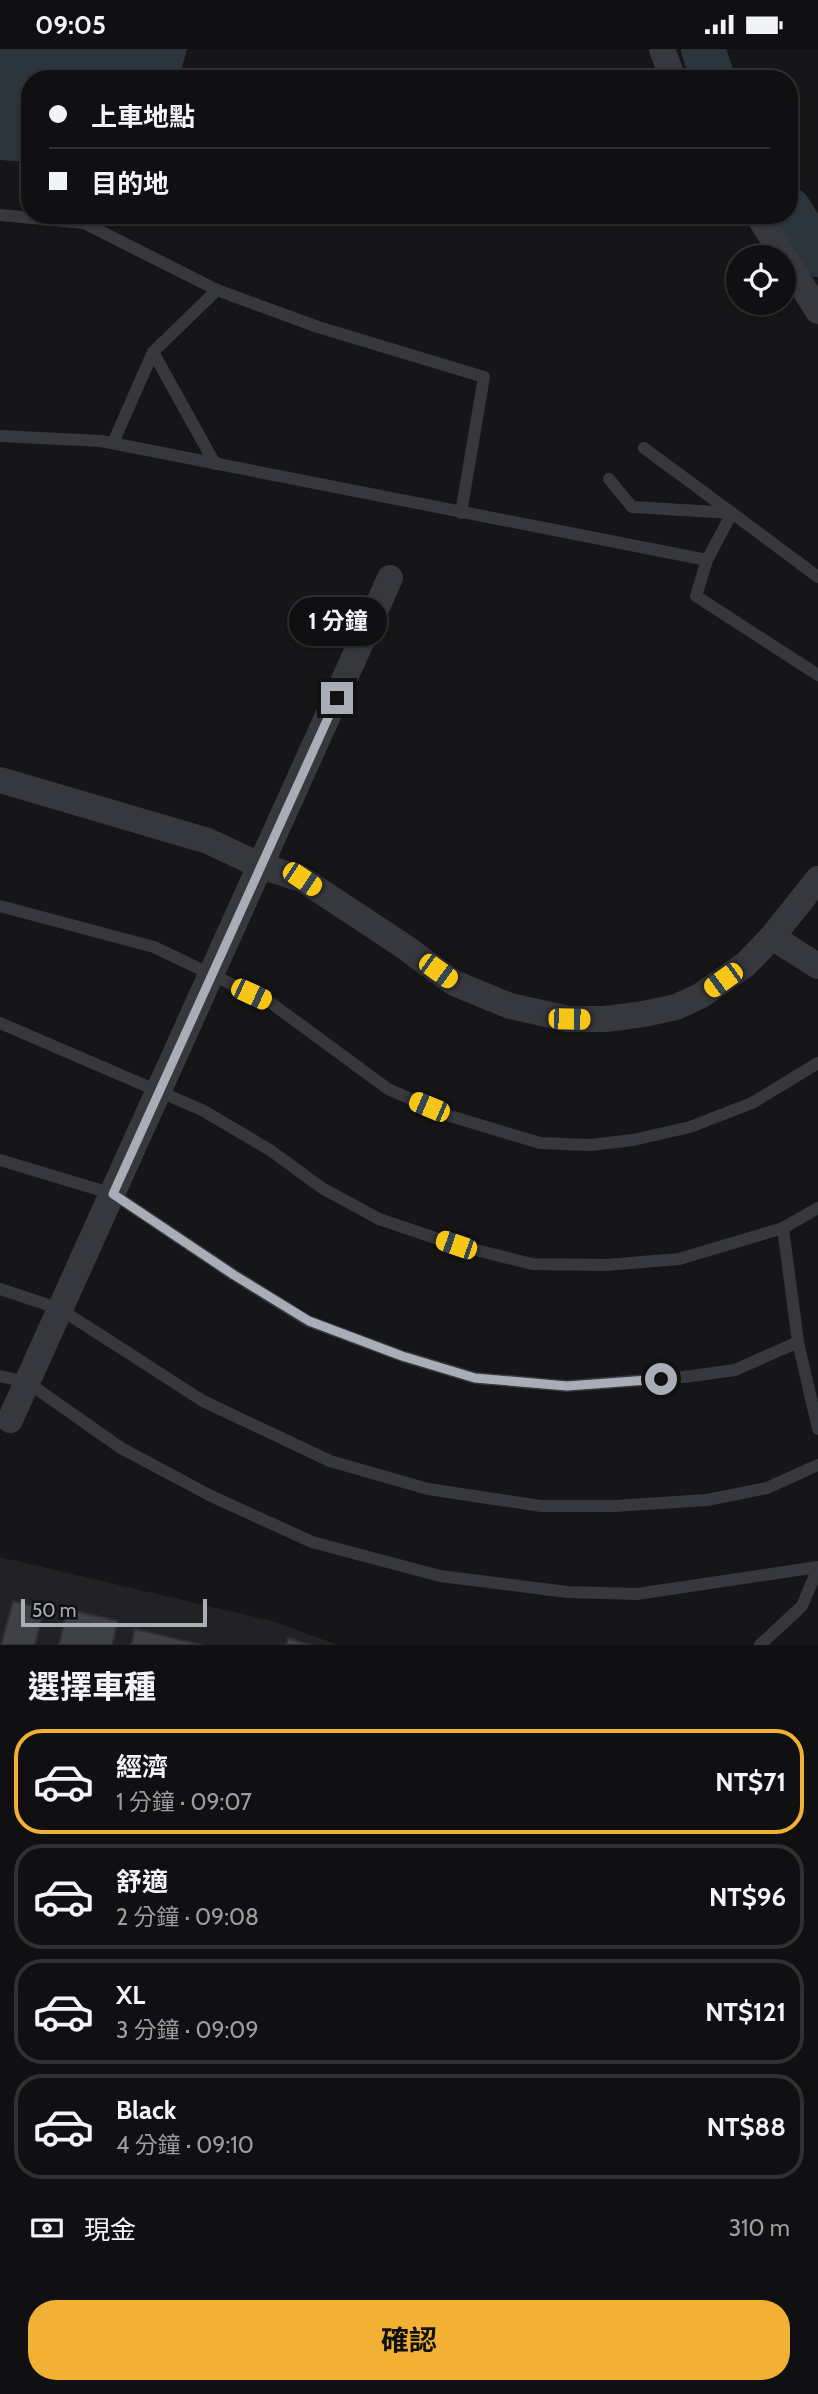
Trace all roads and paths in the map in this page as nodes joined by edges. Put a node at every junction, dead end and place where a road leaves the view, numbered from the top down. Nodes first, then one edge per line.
1 (662, 49) edge
2 (670, 70) edge
3 (0, 215) edge
4 (21, 217) edge
5 (86, 224) edge
6 (764, 224) edge
7 (217, 291) junction
8 (818, 311) edge
9 (153, 352) junction
10 (0, 436) edge
11 (113, 443) junction
12 (644, 448) dead end
13 (215, 464) junction
14 (609, 479) dead end
15 (461, 513) junction
16 (732, 513) junction
17 (707, 560) junction
18 (818, 577) edge
19 (390, 578) dead end
20 (818, 675) edge
21 (0, 780) edge
22 (261, 866) junction
23 (818, 879) edge
24 (0, 906) edge
25 (772, 937) junction
26 (818, 965) edge
27 (211, 977) junction
28 (0, 1023) edge
29 (818, 1063) edge
30 (159, 1092) junction
31 (0, 1160) edge
32 (113, 1194) junction
33 (818, 1208) edge
34 (783, 1228) junction
35 (0, 1289) edge
36 (60, 1309) junction
37 (798, 1342) junction
38 (0, 1376) edge
39 (27, 1382) junction
40 (10, 1420) dead end
41 (818, 1429) edge
42 (818, 1465) edge
43 (818, 1568) edge
44 (760, 1645) edge

1 - 2 street
3 - 4 lane
5 - 7 lane
6 - 8 street
7 - 9 lane
7 - 15 lane
9 - 11 lane
9 - 13 lane
10 - 11 lane
11 - 13 lane
12 - 16 lane
13 - 15 lane
14 - 16 lane
15 - 17 lane
16 - 17 lane
16 - 18 lane
17 - 20 lane
19 - 22 street
21 - 22 street
22 - 25 street
22 - 27 street
23 - 25 street
24 - 27 lane
25 - 26 street
27 - 29 lane
27 - 30 street
28 - 30 lane
30 - 32 street
30 - 34 lane
31 - 32 lane
32 - 36 street
32 - 37 lane
33 - 34 lane
34 - 37 lane
35 - 36 lane
36 - 39 street
36 - 42 lane
37 - 41 lane
38 - 39 lane
39 - 40 street
39 - 43 lane
43 - 44 lane

